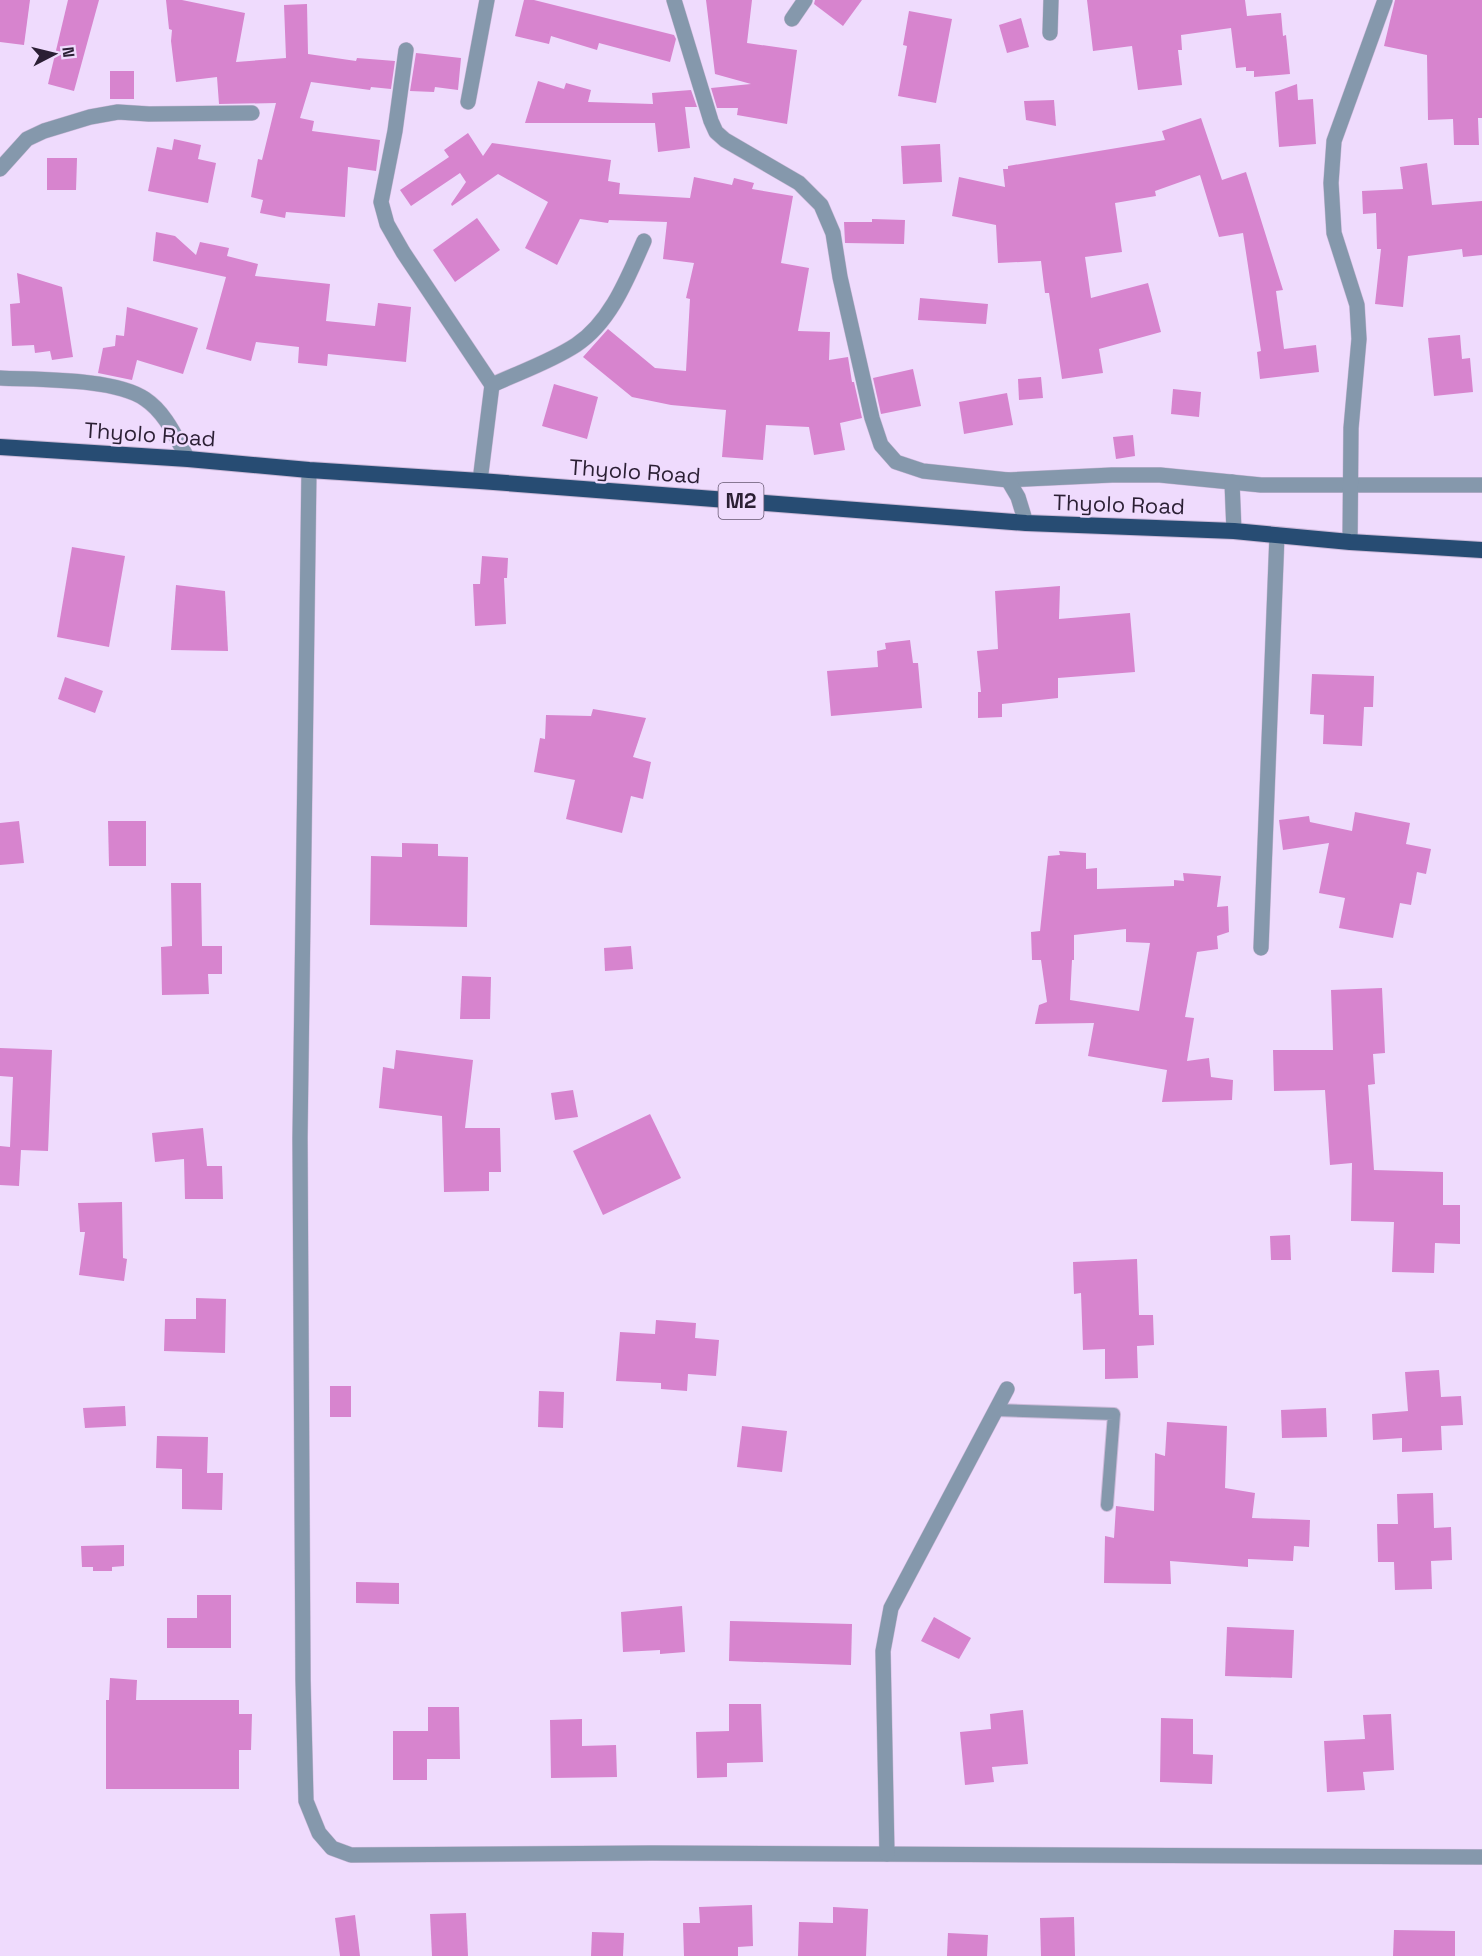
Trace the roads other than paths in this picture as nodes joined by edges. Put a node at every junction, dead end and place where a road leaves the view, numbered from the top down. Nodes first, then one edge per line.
1 (487, 0) edge
2 (674, 0) edge
3 (805, 0) edge
4 (1051, 0) edge
5 (1385, 0) edge
6 (792, 19) dead end
7 (1050, 33) dead end
8 (406, 50) dead end
9 (468, 102) dead end
10 (252, 113) dead end
11 (0, 169) edge
12 (644, 241) dead end
13 (0, 378) edge
14 (492, 384) junction
15 (0, 447) edge
16 (188, 459) junction
17 (309, 470) junction
18 (1008, 480) junction
19 (480, 481) junction
20 (1232, 482) junction
21 (1482, 485) edge
22 (1351, 486) junction
23 (1026, 523) junction
24 (1234, 531) junction
25 (1276, 535) junction
26 (1350, 542) junction
27 (1482, 550) edge
28 (1261, 948) dead end
29 (1007, 1389) dead end
30 (996, 1410) junction
31 (1107, 1504) dead end
32 (887, 1854) junction
33 (1482, 1857) edge

1 - 9 street
2 - 18 street
3 - 6 street
4 - 7 street
5 - 22 street
8 - 14 street
10 - 11 street
12 - 14 street
13 - 16 street
14 - 19 street
15 - 16 highway, Thyolo Road / M2
16 - 17 highway, Thyolo Road / M2
17 - 19 highway, Thyolo Road / M2
17 - 32 street
18 - 20 street
18 - 23 street
19 - 23 highway, Thyolo Road / M2
20 - 22 street
20 - 24 street
21 - 22 street
22 - 26 street
23 - 24 highway, Thyolo Road / M2
24 - 25 highway, Thyolo Road / M2
25 - 26 highway, Thyolo Road / M2
25 - 28 street
26 - 27 highway, Thyolo Road / M2
29 - 30 street
30 - 31 lane
30 - 32 street
32 - 33 street

